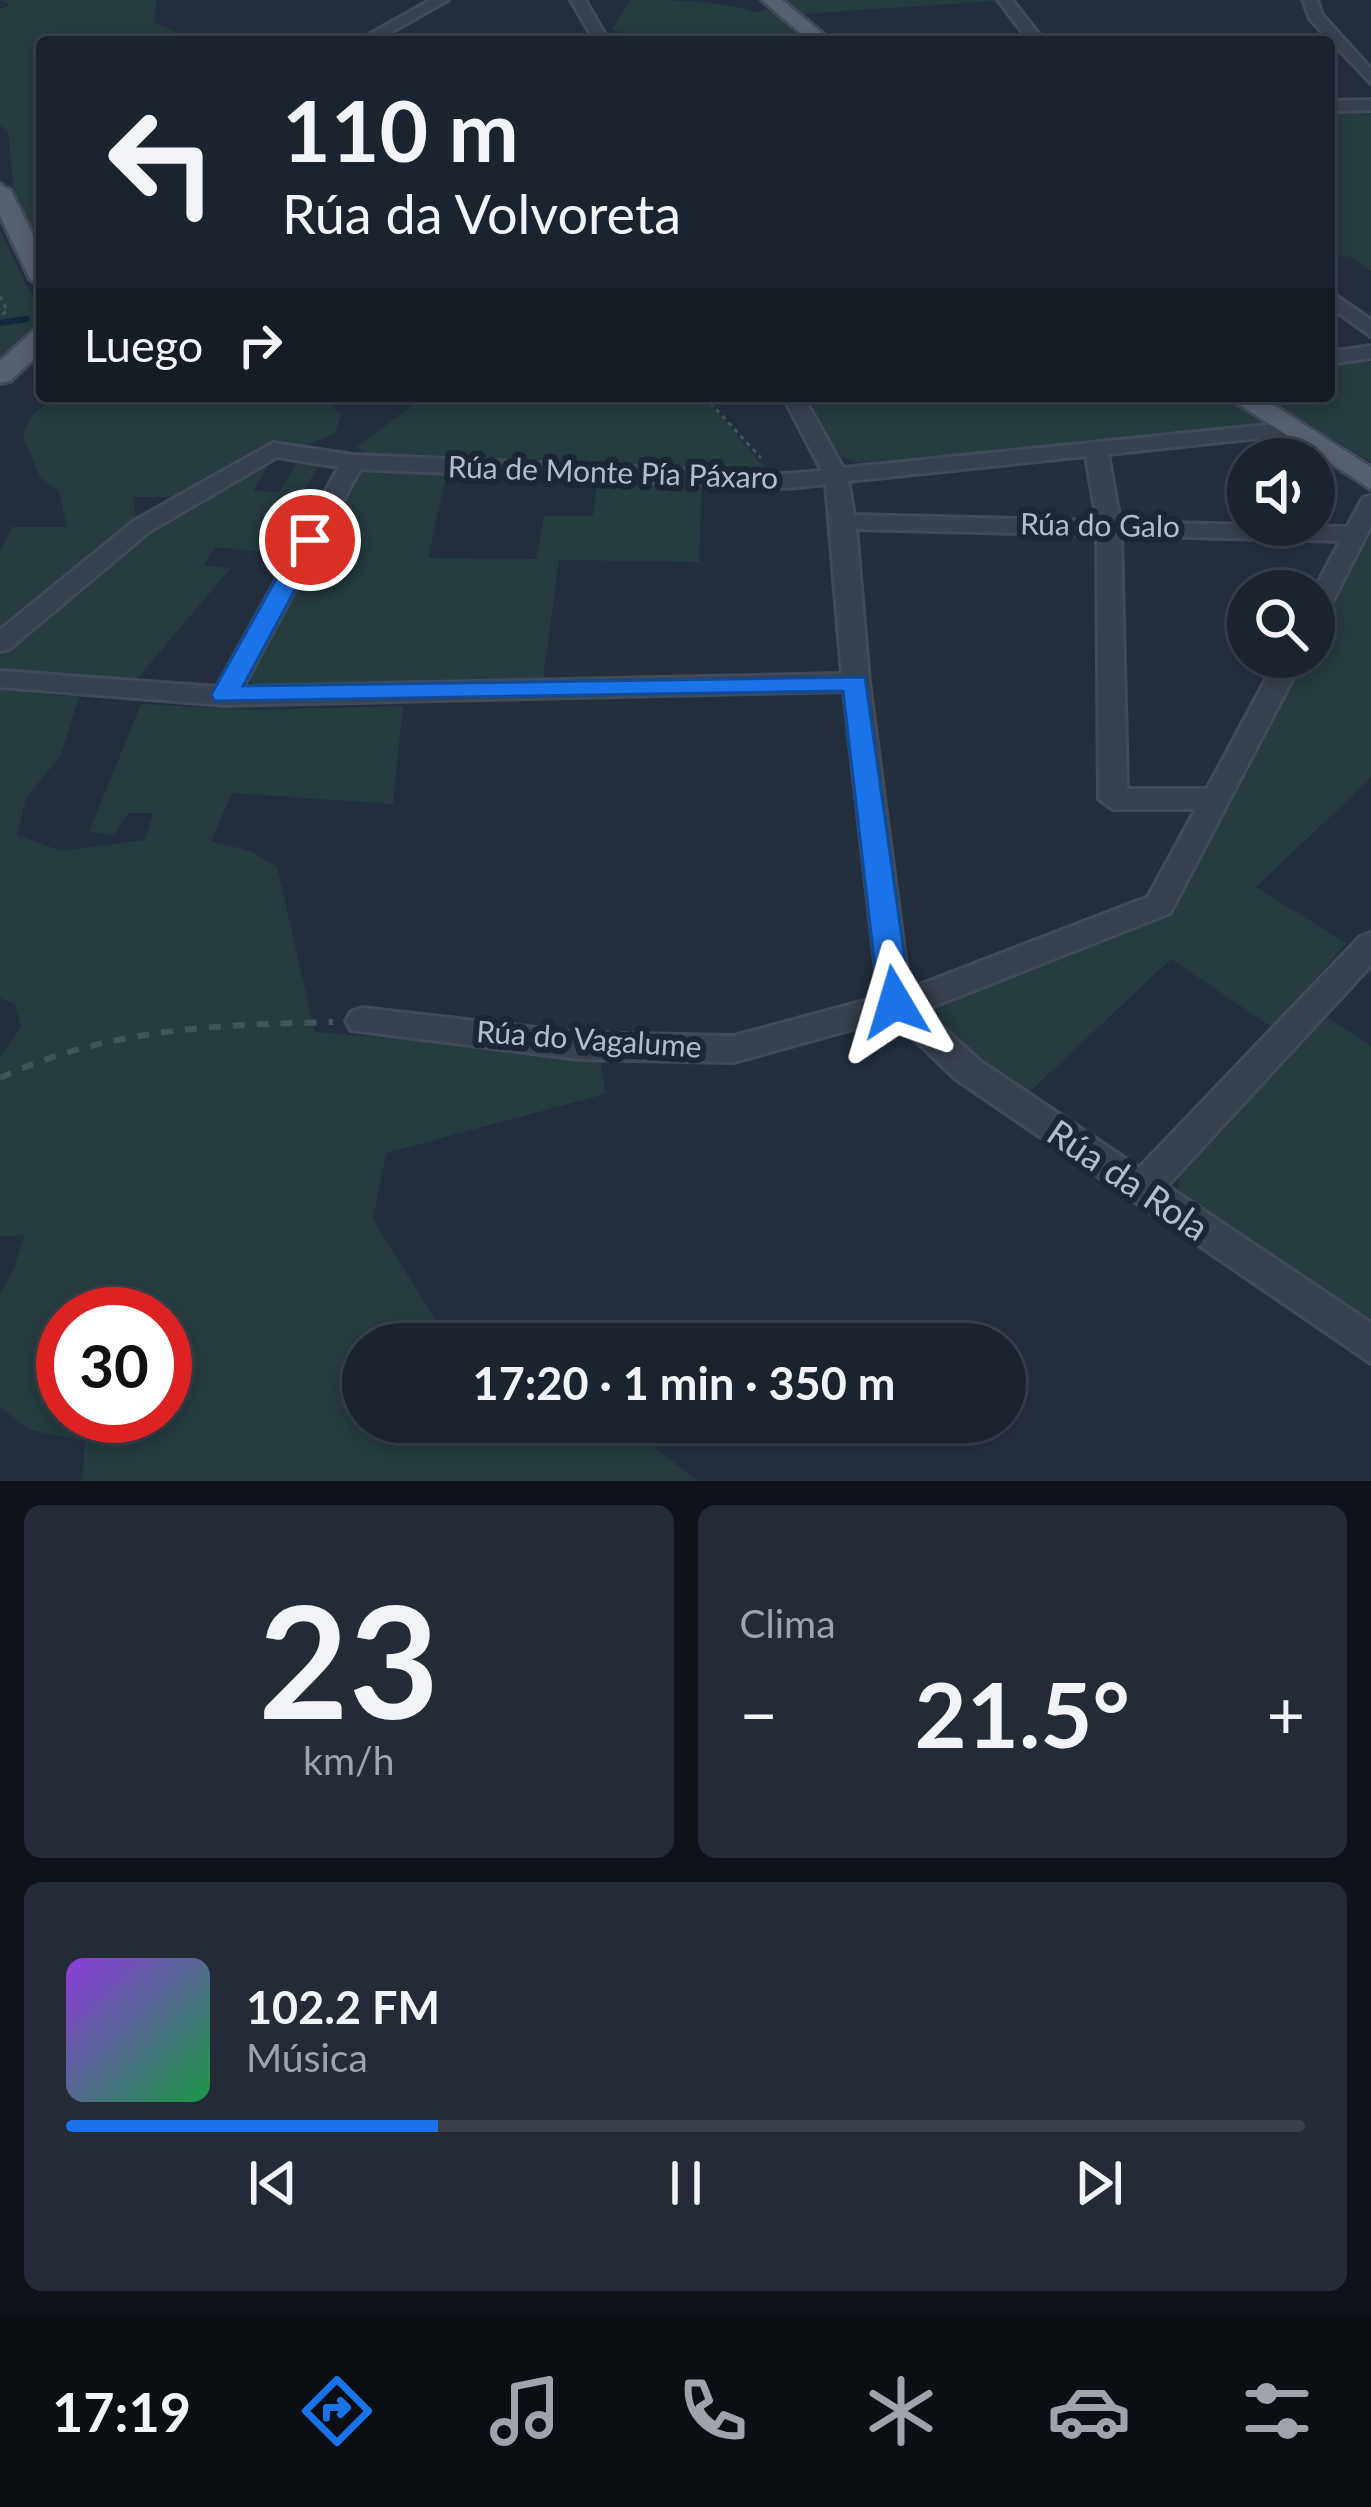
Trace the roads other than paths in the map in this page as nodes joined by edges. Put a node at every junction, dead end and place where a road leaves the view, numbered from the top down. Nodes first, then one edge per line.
1 (441, 0) edge
2 (578, 0) edge
3 (772, 0) edge
4 (1005, 0) edge
5 (1310, 0) edge
6 (374, 36) edge
7 (599, 36) edge
8 (816, 36) edge
9 (1033, 36) edge
10 (1333, 36) edge
11 (1335, 38) edge
12 (1371, 78) edge
13 (1371, 105) edge
14 (1335, 106) edge
15 (0, 190) edge
16 (36, 267) edge
17 (1335, 302) edge
18 (1371, 331) edge
19 (36, 342) edge
20 (1371, 352) edge
21 (1335, 357) edge
22 (0, 375) edge
23 (796, 402) edge
24 (1248, 402) edge
25 (1286, 429) junction
26 (1096, 448) junction
27 (352, 462) junction
28 (836, 476) junction
29 (1371, 480) edge
30 (1371, 503) edge
31 (844, 522) junction
32 (1109, 526) junction
33 (1356, 534) junction
34 (1335, 574) edge
35 (0, 643) edge
36 (1280, 678) edge
37 (0, 679) edge
38 (856, 682) junction
39 (225, 695) junction
40 (1215, 800) junction
41 (1371, 945) edge
42 (895, 1002) junction
43 (362, 1021) road end
44 (1142, 1189) junction
45 (1371, 1345) edge

1 - 6 street
2 - 7 street
3 - 8 main road
4 - 9 street
5 - 10 street
11 - 12 street
13 - 14 street
15 - 16 main road
17 - 18 street
19 - 22 main road
20 - 21 street
23 - 28 street
24 - 25 main road
25 - 26 street, Rúa de Monte Pía Páxaro
25 - 29 main road
26 - 28 street, Rúa de Monte Pía Páxaro
26 - 32 street
27 - 28 street, Rúa de Monte Pía Páxaro
27 - 35 street, Rúa de Monte Pía Páxaro
27 - 39 street
28 - 31 street
30 - 33 street
31 - 32 street, Rúa do Galo
31 - 38 street
32 - 33 street, Rúa do Galo
32 - 40 street
33 - 34 street
36 - 40 street, Rúa do Vagalume
37 - 39 street
38 - 39 street
38 - 42 street
40 - 42 street, Rúa do Vagalume
41 - 44 street
42 - 43 street, Rúa do Vagalume
42 - 44 street, Rúa da Rola
44 - 45 street, Rúa da Rola

